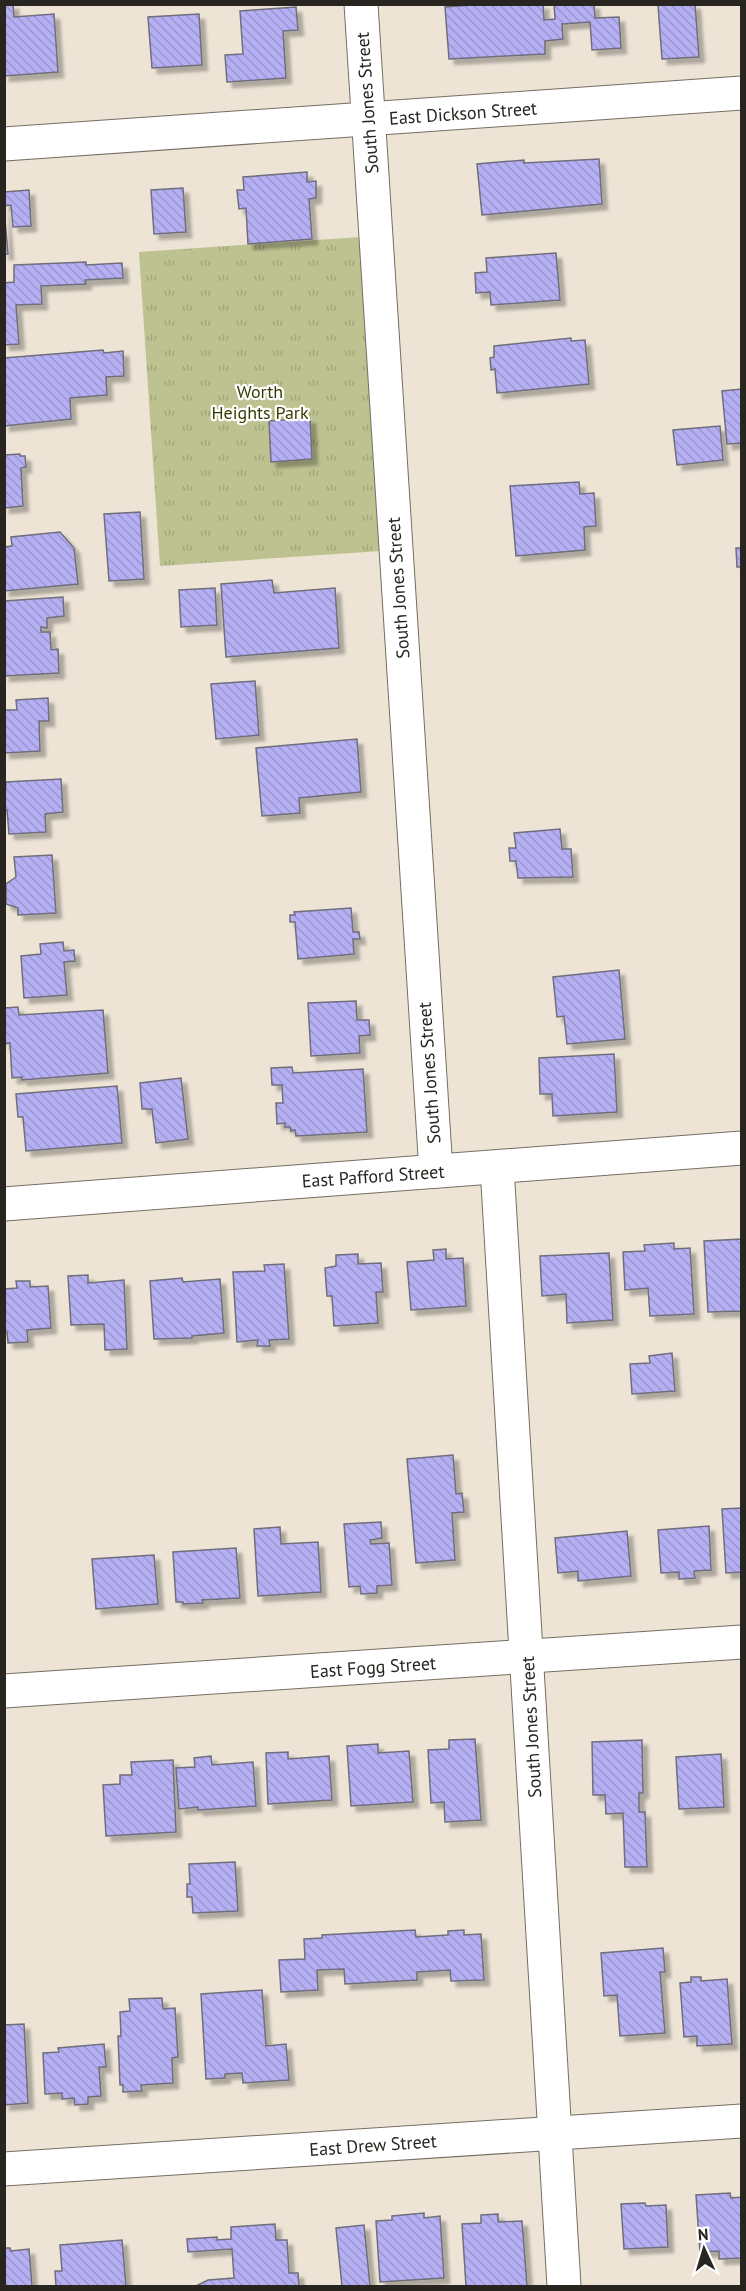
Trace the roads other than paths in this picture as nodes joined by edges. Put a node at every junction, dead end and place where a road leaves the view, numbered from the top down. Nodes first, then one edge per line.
1 (361, 4) edge
2 (741, 93) edge
3 (368, 119) junction
4 (4, 144) edge
5 (741, 1148) edge
6 (497, 1167) junction
7 (436, 1172) junction
8 (4, 1204) edge
9 (741, 1642) edge
10 (526, 1657) junction
11 (4, 1691) edge
12 (741, 2121) edge
13 (555, 2133) junction
14 (4, 2169) edge
15 (564, 2286) edge

1 - 3 street, South Jones Street
2 - 3 street, East Dickson Street
3 - 4 street, East Dickson Street
3 - 7 street, South Jones Street
5 - 6 street, East Pafford Street
6 - 7 street, East Pafford Street
6 - 10 street, South Jones Street
7 - 8 street, East Pafford Street
9 - 10 street, East Fogg Street
10 - 11 street, East Fogg Street
10 - 13 street, South Jones Street
12 - 13 street, East Drew Street
13 - 14 street, East Drew Street
13 - 15 street, South Jones Street

